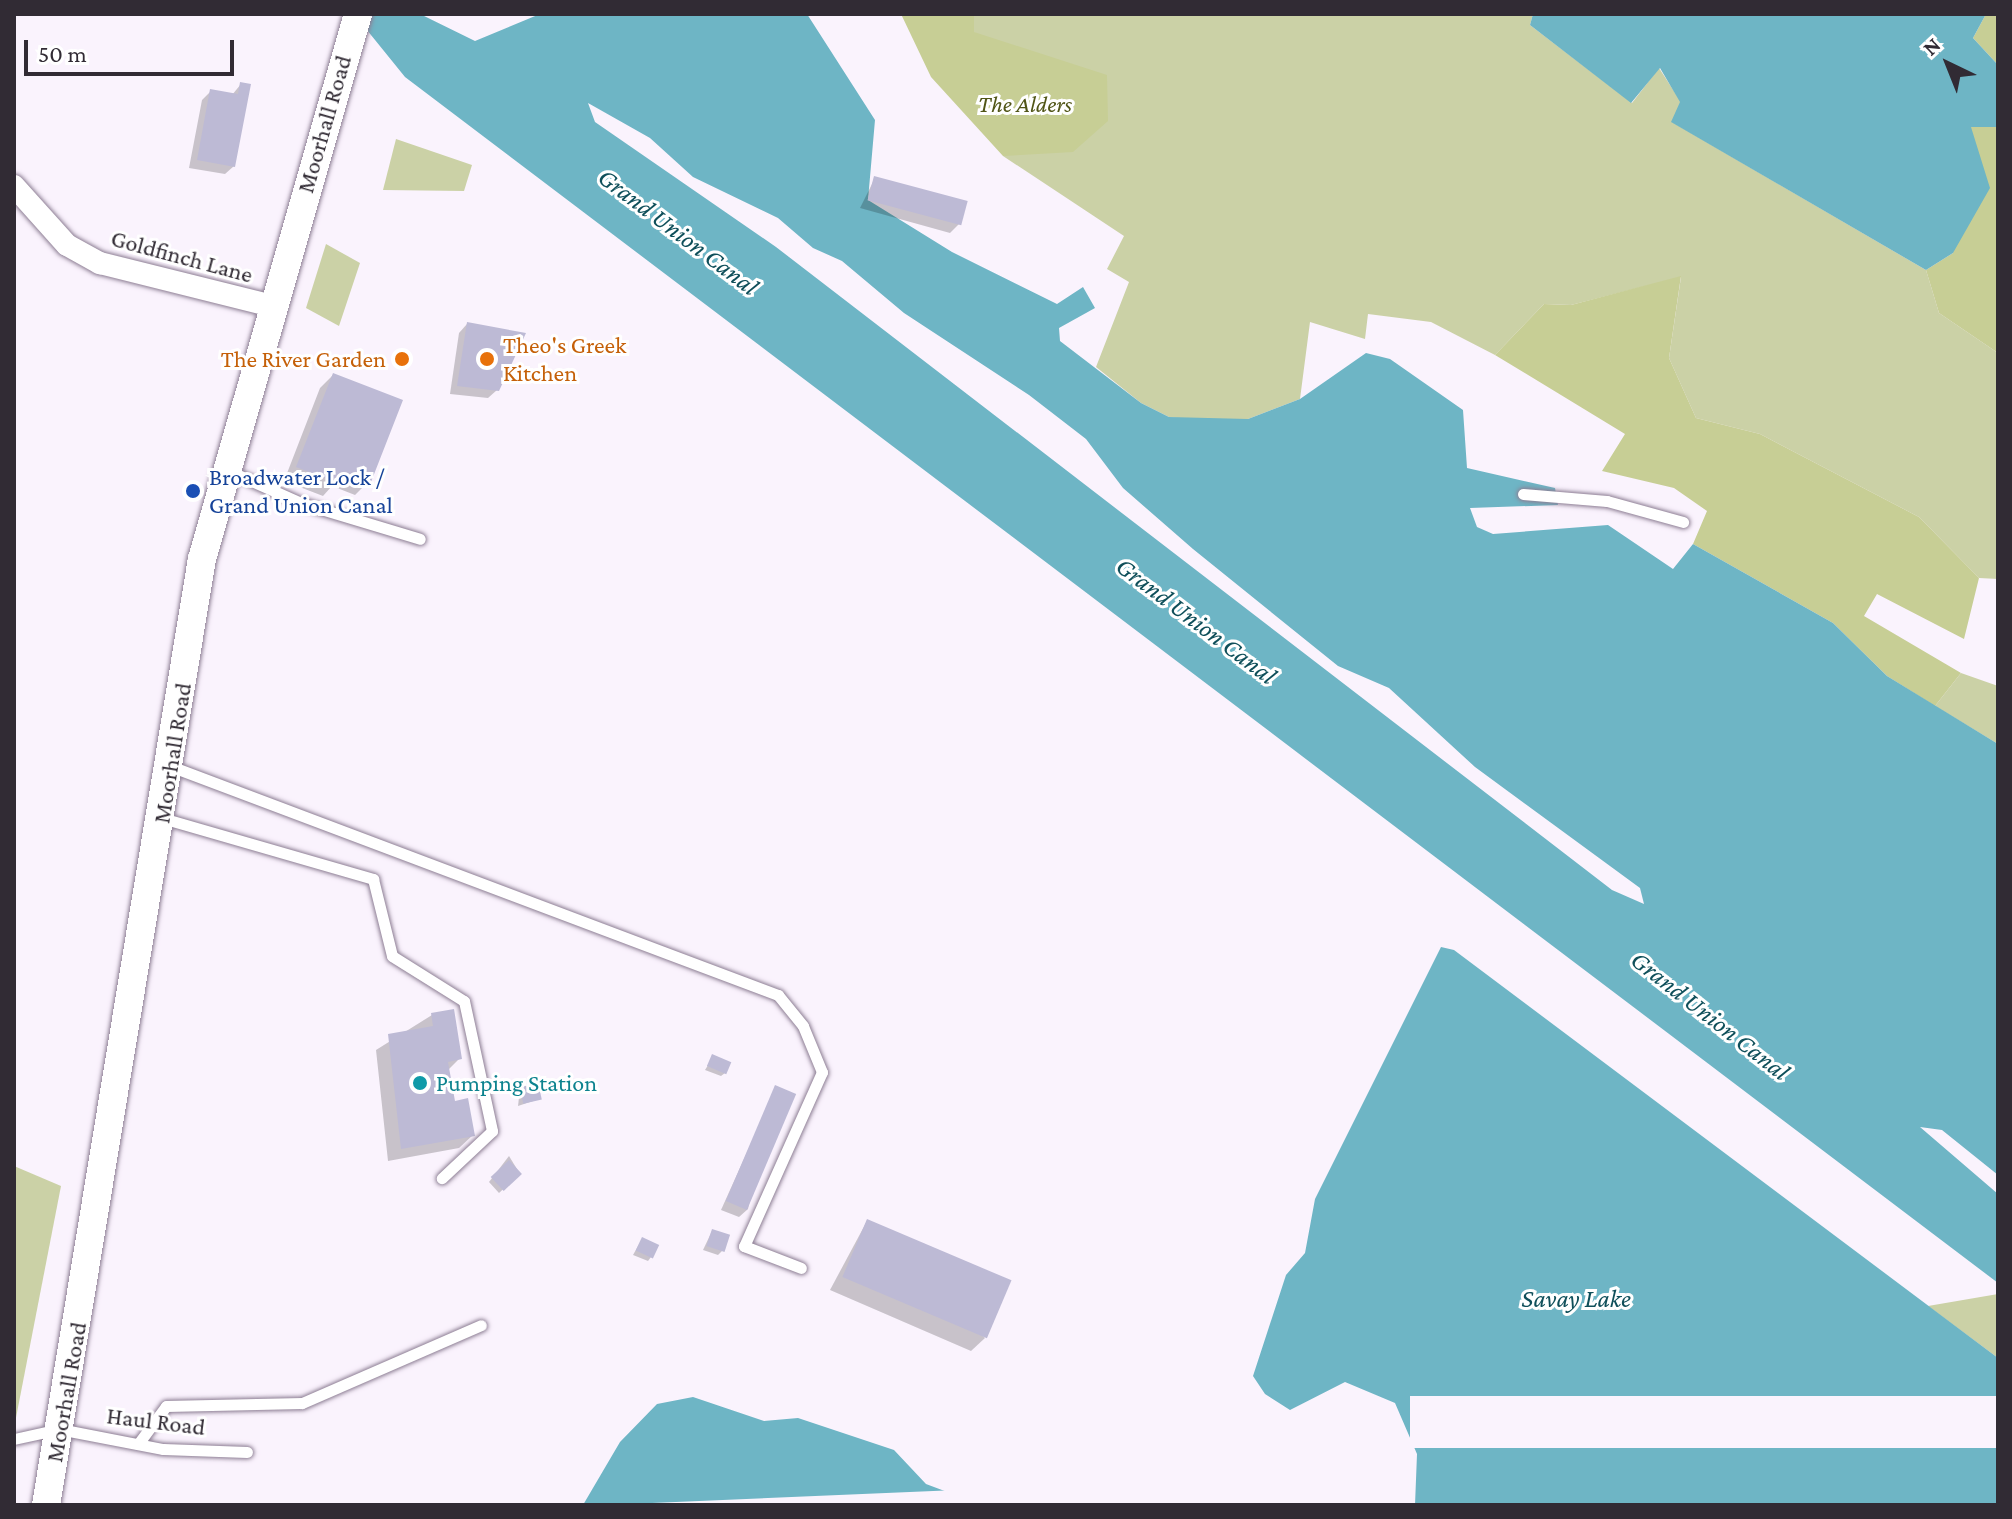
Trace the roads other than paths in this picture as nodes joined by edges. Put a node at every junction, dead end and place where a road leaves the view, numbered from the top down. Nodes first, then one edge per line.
1 (358, 14) edge
2 (14, 186) edge
3 (272, 306) junction
4 (227, 470) junction
5 (1523, 494) dead end
6 (1683, 522) dead end
7 (420, 539) dead end
8 (169, 766) junction
9 (161, 818) junction
10 (442, 1178) dead end
11 (801, 1268) dead end
12 (481, 1325) dead end
13 (59, 1429) junction
14 (14, 1439) edge
15 (138, 1444) junction
16 (247, 1452) dead end
17 (46, 1505) edge

1 - 3 street, Moorhall Road
2 - 3 street, Goldfinch Lane
3 - 4 street, Moorhall Road
4 - 7 lane
4 - 8 street, Moorhall Road
5 - 6 lane
8 - 9 street, Moorhall Road
8 - 11 lane
9 - 10 lane
9 - 13 street, Moorhall Road
12 - 15 lane
13 - 14 lane
13 - 15 lane, Haul Road
13 - 17 street, Moorhall Road
15 - 16 lane, Haul Road

